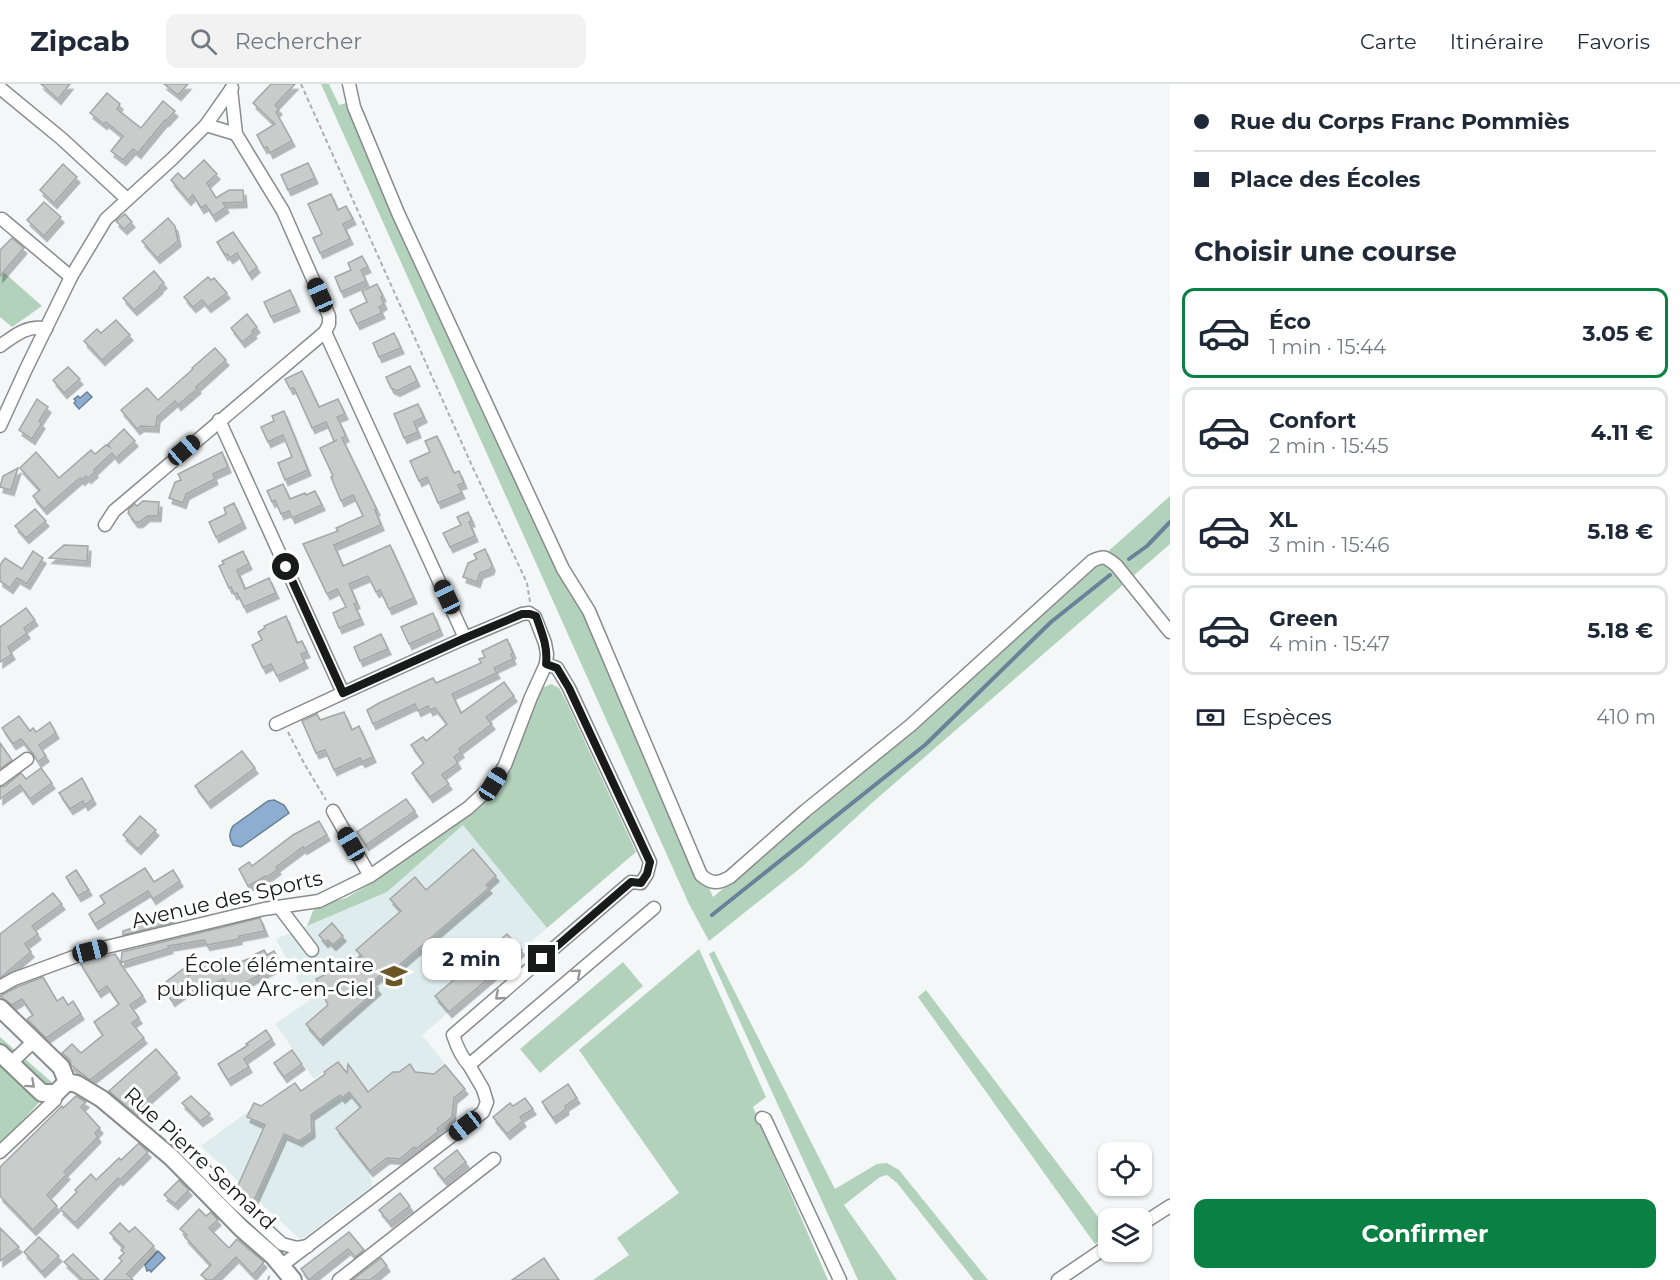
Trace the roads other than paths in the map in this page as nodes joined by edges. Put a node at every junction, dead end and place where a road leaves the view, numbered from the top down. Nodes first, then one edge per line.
1 (349, 84) edge
2 (232, 87) edge
3 (0, 88) edge
4 (206, 125) junction
5 (236, 134) junction
6 (127, 199) junction
7 (2, 219) dead end
8 (71, 277) junction
9 (46, 329) junction
10 (325, 332) junction
11 (0, 346) edge
12 (219, 420) junction
13 (0, 426) edge
14 (105, 525) dead end
15 (1170, 632) edge
16 (465, 638) junction
17 (546, 664) junction
18 (343, 693) junction
19 (279, 723) road end
20 (27, 759) dead end
21 (0, 779) edge
22 (333, 811) road end
23 (370, 876) junction
24 (280, 908) junction
25 (654, 908) dead end
26 (312, 950) dead end
27 (0, 987) edge
28 (0, 1008) edge
29 (34, 1041) junction
30 (5, 1058) edge
31 (470, 1065) junction
32 (62, 1088) junction
33 (762, 1118) dead end
34 (183, 1148) dead end
35 (0, 1152) edge
36 (494, 1159) dead end
37 (230, 1206) junction
38 (1170, 1206) edge
39 (1152, 1218) edge
40 (309, 1246) junction
41 (1098, 1253) edge
42 (279, 1255) junction
43 (293, 1280) edge
44 (339, 1280) edge
45 (840, 1280) edge
46 (1058, 1280) edge

1 - 15 street
2 - 4 street
2 - 5 street
3 - 6 street
4 - 5 street
4 - 6 street
5 - 10 street
6 - 8 street
7 - 8 street
8 - 9 street
9 - 11 street
9 - 13 street
10 - 12 street
10 - 16 street
12 - 14 street
12 - 18 street
16 - 17 street
16 - 18 street
17 - 23 street, Avenue des Sports
17 -> 31 street
18 - 19 street
20 - 21 street
22 - 23 street
23 - 24 street, Avenue des Sports
24 - 26 street
24 - 27 street, Avenue des Sports
31 -> 25 street
28 - 29 main road
29 - 30 street
29 - 32 main road
30 -> 32 main road, Rue Pierre Semard
31 - 40 street
32 - 35 street
32 - 37 main road, Rue Pierre Semard
33 - 45 street
34 - 37 street
36 - 44 street
37 - 42 main road, Rue Pierre Semard
38 - 39 street
40 - 42 street
40 - 42 street
41 - 46 street
42 - 43 main road, Rue Pierre Semard

